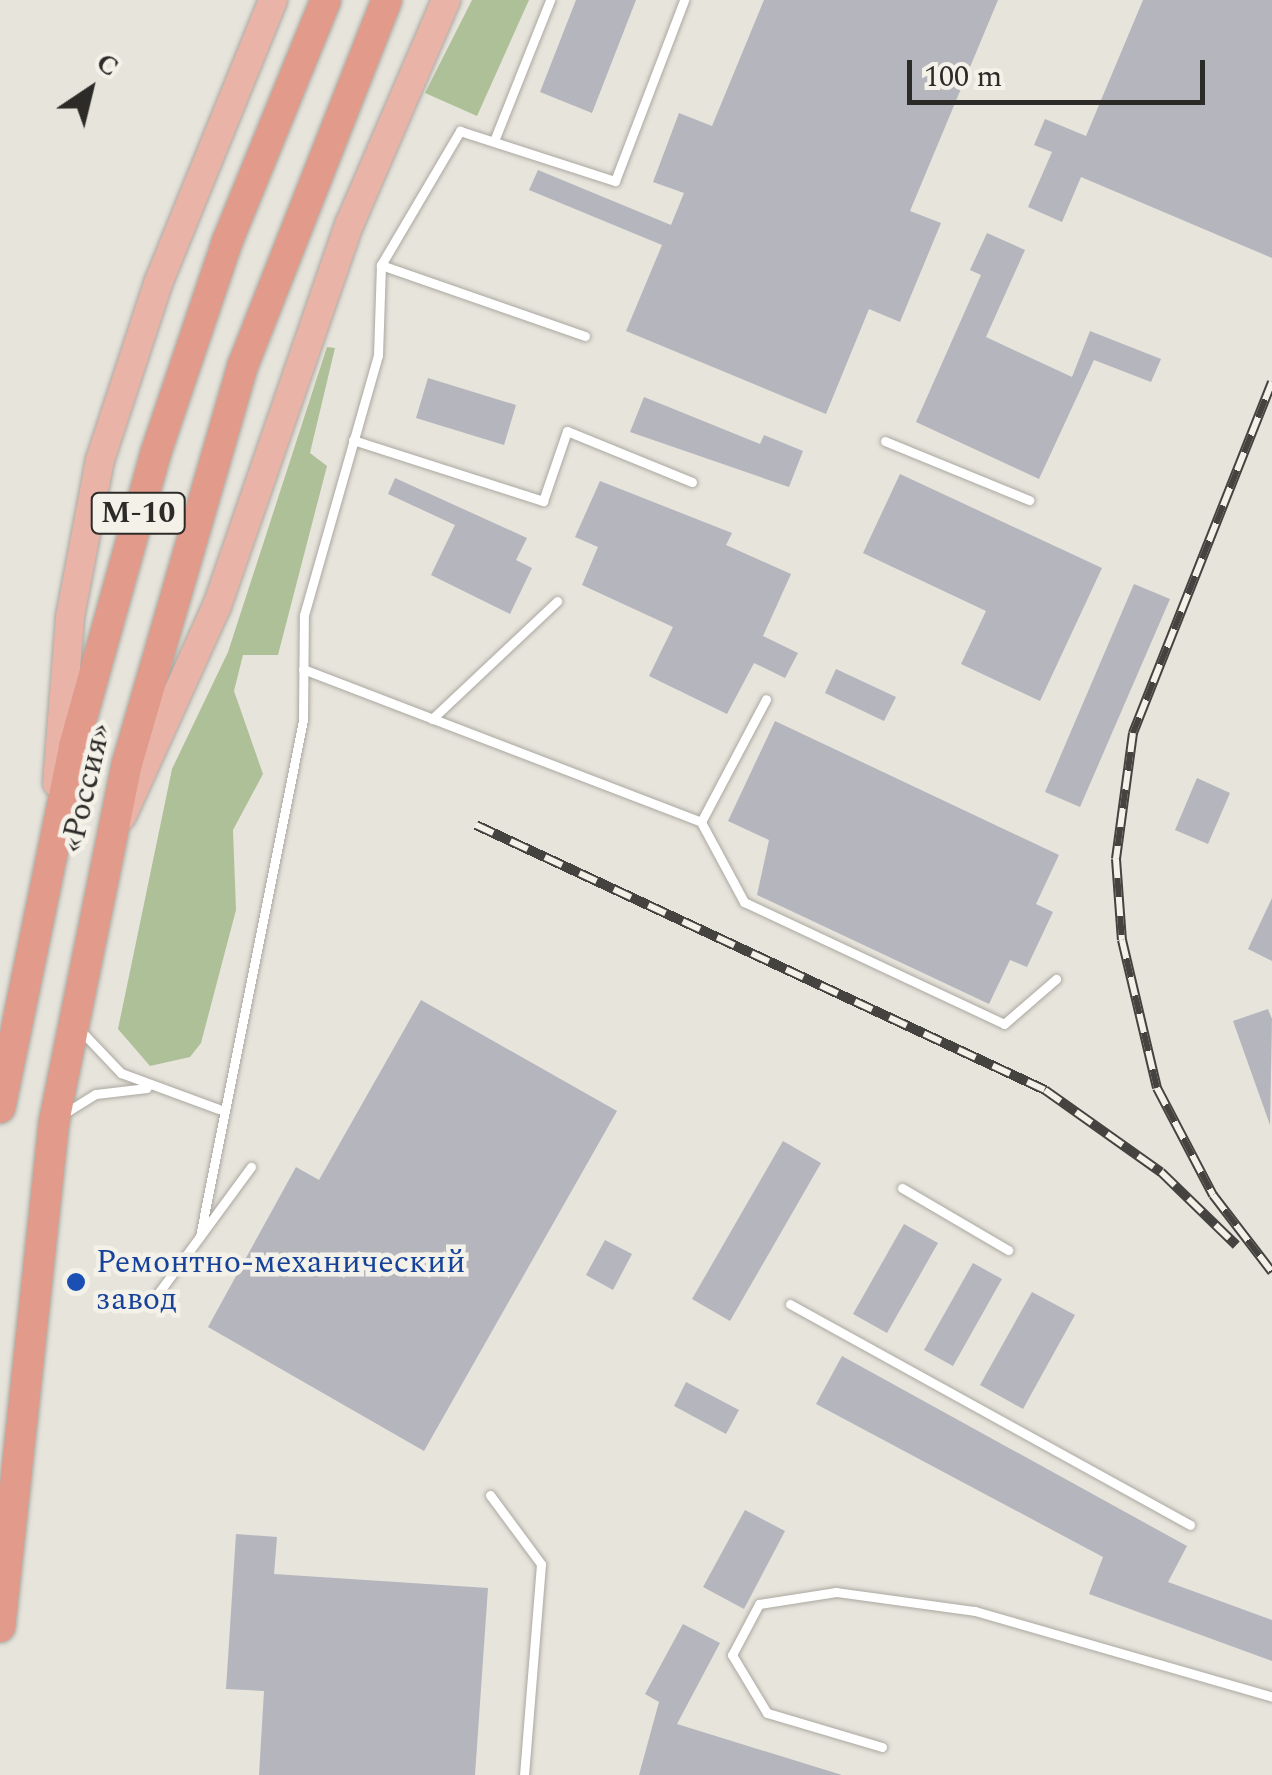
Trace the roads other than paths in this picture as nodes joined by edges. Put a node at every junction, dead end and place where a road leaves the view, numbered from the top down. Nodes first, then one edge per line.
1 (274, 0) edge
2 (326, 0) edge
3 (387, 0) edge
4 (446, 0) edge
5 (550, 0) edge
6 (684, 0) edge
7 (494, 141) junction
8 (380, 265) junction
9 (585, 336) dead end
10 (354, 440) junction
11 (885, 441) dead end
12 (692, 482) dead end
13 (1029, 500) dead end
14 (557, 601) dead end
15 (304, 669) junction
16 (766, 700) dead end
17 (432, 719) junction
18 (701, 822) junction
19 (55, 828) junction
20 (110, 841) junction
21 (1056, 979) dead end
22 (74, 1012) junction
23 (155, 1088) junction
24 (0, 1108) edge
25 (219, 1109) junction
26 (54, 1122) junction
27 (251, 1167) dead end
28 (902, 1188) dead end
29 (200, 1236) junction
30 (1008, 1250) dead end
31 (151, 1302) dead end
32 (790, 1304) dead end
33 (490, 1495) dead end
34 (1190, 1524) dead end
35 (0, 1627) edge
36 (1272, 1697) edge
37 (882, 1747) dead end
38 (524, 1775) edge

1 - 19 main road
2 - 19 highway, «Россия» / М-10
3 - 20 highway, «Россия» / М-10
4 - 20 main road
5 - 7 lane
6 - 7 lane
7 - 8 lane
8 - 9 lane
8 - 10 lane
10 - 12 lane
10 - 15 lane
11 - 13 lane
14 - 17 lane
15 - 17 lane
15 - 25 lane
16 - 18 lane
17 - 18 lane
18 - 21 lane
19 - 24 highway, «Россия» / М-10
20 - 22 highway, «Россия» / М-10
22 - 23 lane
22 - 26 highway, «Россия» / М-10
23 - 25 lane
23 - 26 lane
25 - 29 lane
26 - 35 highway, «Россия» / М-10
27 - 29 lane
28 - 30 lane
29 - 31 lane
32 - 34 lane
33 - 38 lane
36 - 37 lane

